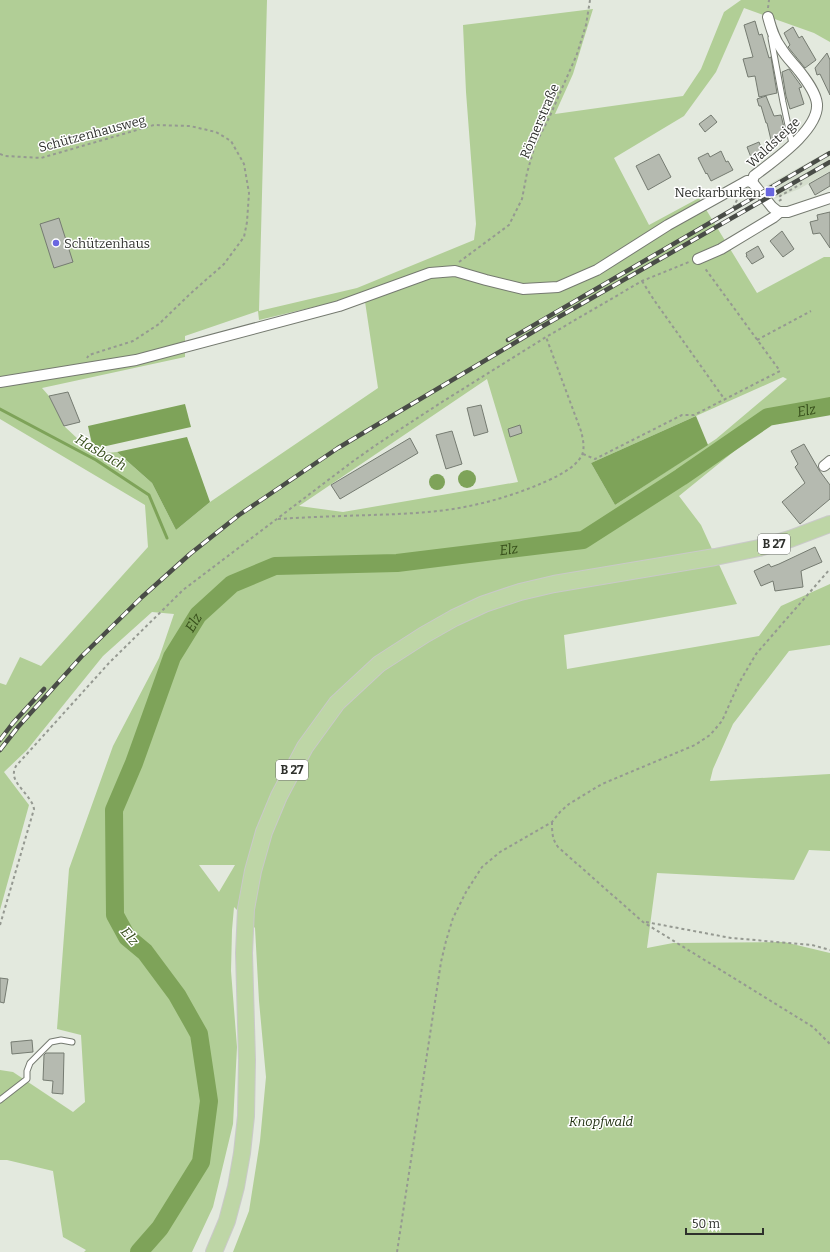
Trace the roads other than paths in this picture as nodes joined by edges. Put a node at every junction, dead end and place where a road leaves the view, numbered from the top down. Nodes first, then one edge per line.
1 (768, 17) joint
2 (792, 144) junction
3 (752, 182) junction
4 (830, 198) edge
5 (780, 212) junction
6 (698, 259) road end
7 (0, 382) edge
8 (830, 524) edge
9 (72, 1042) dead end
10 (0, 1100) edge
11 (214, 1252) edge

1 - 2 lane
1 - 2 street, Waldsteige
2 - 3 street, Waldsteige
3 - 5 street
3 - 7 street, Waldsteige
4 - 5 street
5 - 6 street
8 - 11 main road, B 27
9 - 10 lane

